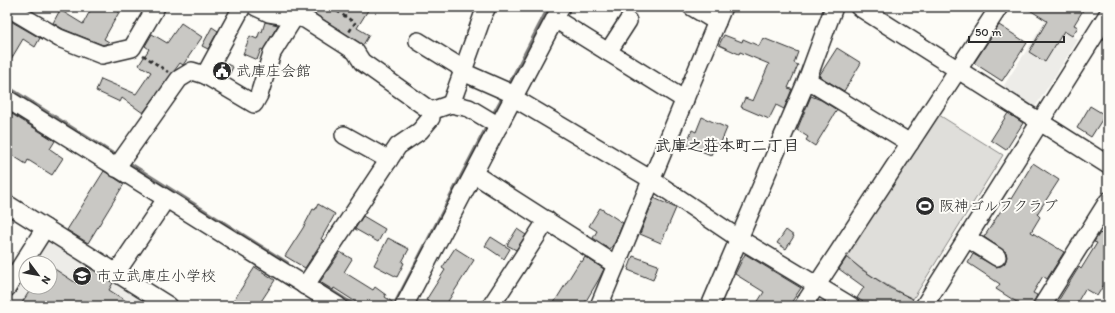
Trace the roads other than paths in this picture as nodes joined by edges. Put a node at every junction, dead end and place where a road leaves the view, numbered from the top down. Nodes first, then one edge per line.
1 (7, 7) edge
2 (156, 7) edge
3 (242, 7) edge
4 (256, 7) edge
5 (487, 7) edge
6 (692, 7) edge
7 (834, 7) edge
8 (859, 7) edge
9 (999, 7) edge
10 (879, 12) edge
11 (558, 13) edge
12 (1108, 14) edge
13 (303, 15) edge
14 (720, 15) edge
15 (628, 21) dead end
16 (418, 41) dead end
17 (608, 52) junction
18 (959, 70) junction
19 (463, 72) junction
20 (205, 75) junction
21 (807, 80) junction
22 (510, 94) junction
23 (7, 99) edge
24 (685, 100) junction
25 (451, 104) junction
26 (431, 111) junction
27 (493, 122) junction
28 (1039, 122) junction
29 (344, 135) dead end
30 (910, 143) junction
31 (389, 160) junction
32 (1108, 165) edge
33 (116, 168) junction
34 (474, 174) junction
35 (652, 180) junction
36 (166, 199) junction
37 (1108, 201) edge
38 (7, 204) edge
39 (546, 220) junction
40 (45, 228) junction
41 (738, 238) junction
42 (967, 238) junction
43 (997, 257) dead end
44 (616, 265) junction
45 (116, 273) junction
46 (816, 284) junction
47 (305, 286) junction
48 (7, 288) edge
49 (169, 306) edge
50 (338, 306) edge
51 (404, 306) edge
52 (491, 306) edge
53 (599, 306) edge
54 (710, 306) edge
55 (803, 306) edge
56 (851, 306) edge
57 (924, 306) edge
58 (1042, 306) edge

1 - 2 street
3 - 20 street
4 - 13 street
5 - 19 street
6 - 14 street
7 - 21 street
8 - 10 street
9 - 18 street
10 - 18 street
11 - 17 street
11 - 22 street
12 - 28 street
13 - 20 street
13 - 26 street
14 - 24 street
15 - 17 street
16 - 19 street
17 - 24 street
18 - 28 street
18 - 30 street
19 - 22 street
19 - 25 street
20 - 33 street
21 - 30 street
21 - 41 street
22 - 27 street
22 - 35 street
23 - 33 street
24 - 35 street
25 - 26 street
25 - 27 street
26 - 31 street
27 - 34 street
28 - 32 street
28 - 42 street
29 - 31 street
30 - 46 street
31 - 47 street
33 - 36 street
34 - 39 street
34 - 51 street
35 - 41 street
35 - 44 street
36 - 45 street
36 - 47 street
37 - 58 street
38 - 40 street
39 - 44 street
39 - 52 street
40 - 45 street
40 - 48 street
41 - 46 street
41 - 54 street
42 - 43 street
42 - 57 street
44 - 53 street
45 - 49 street
46 - 55 street
46 - 56 street
47 - 50 street

